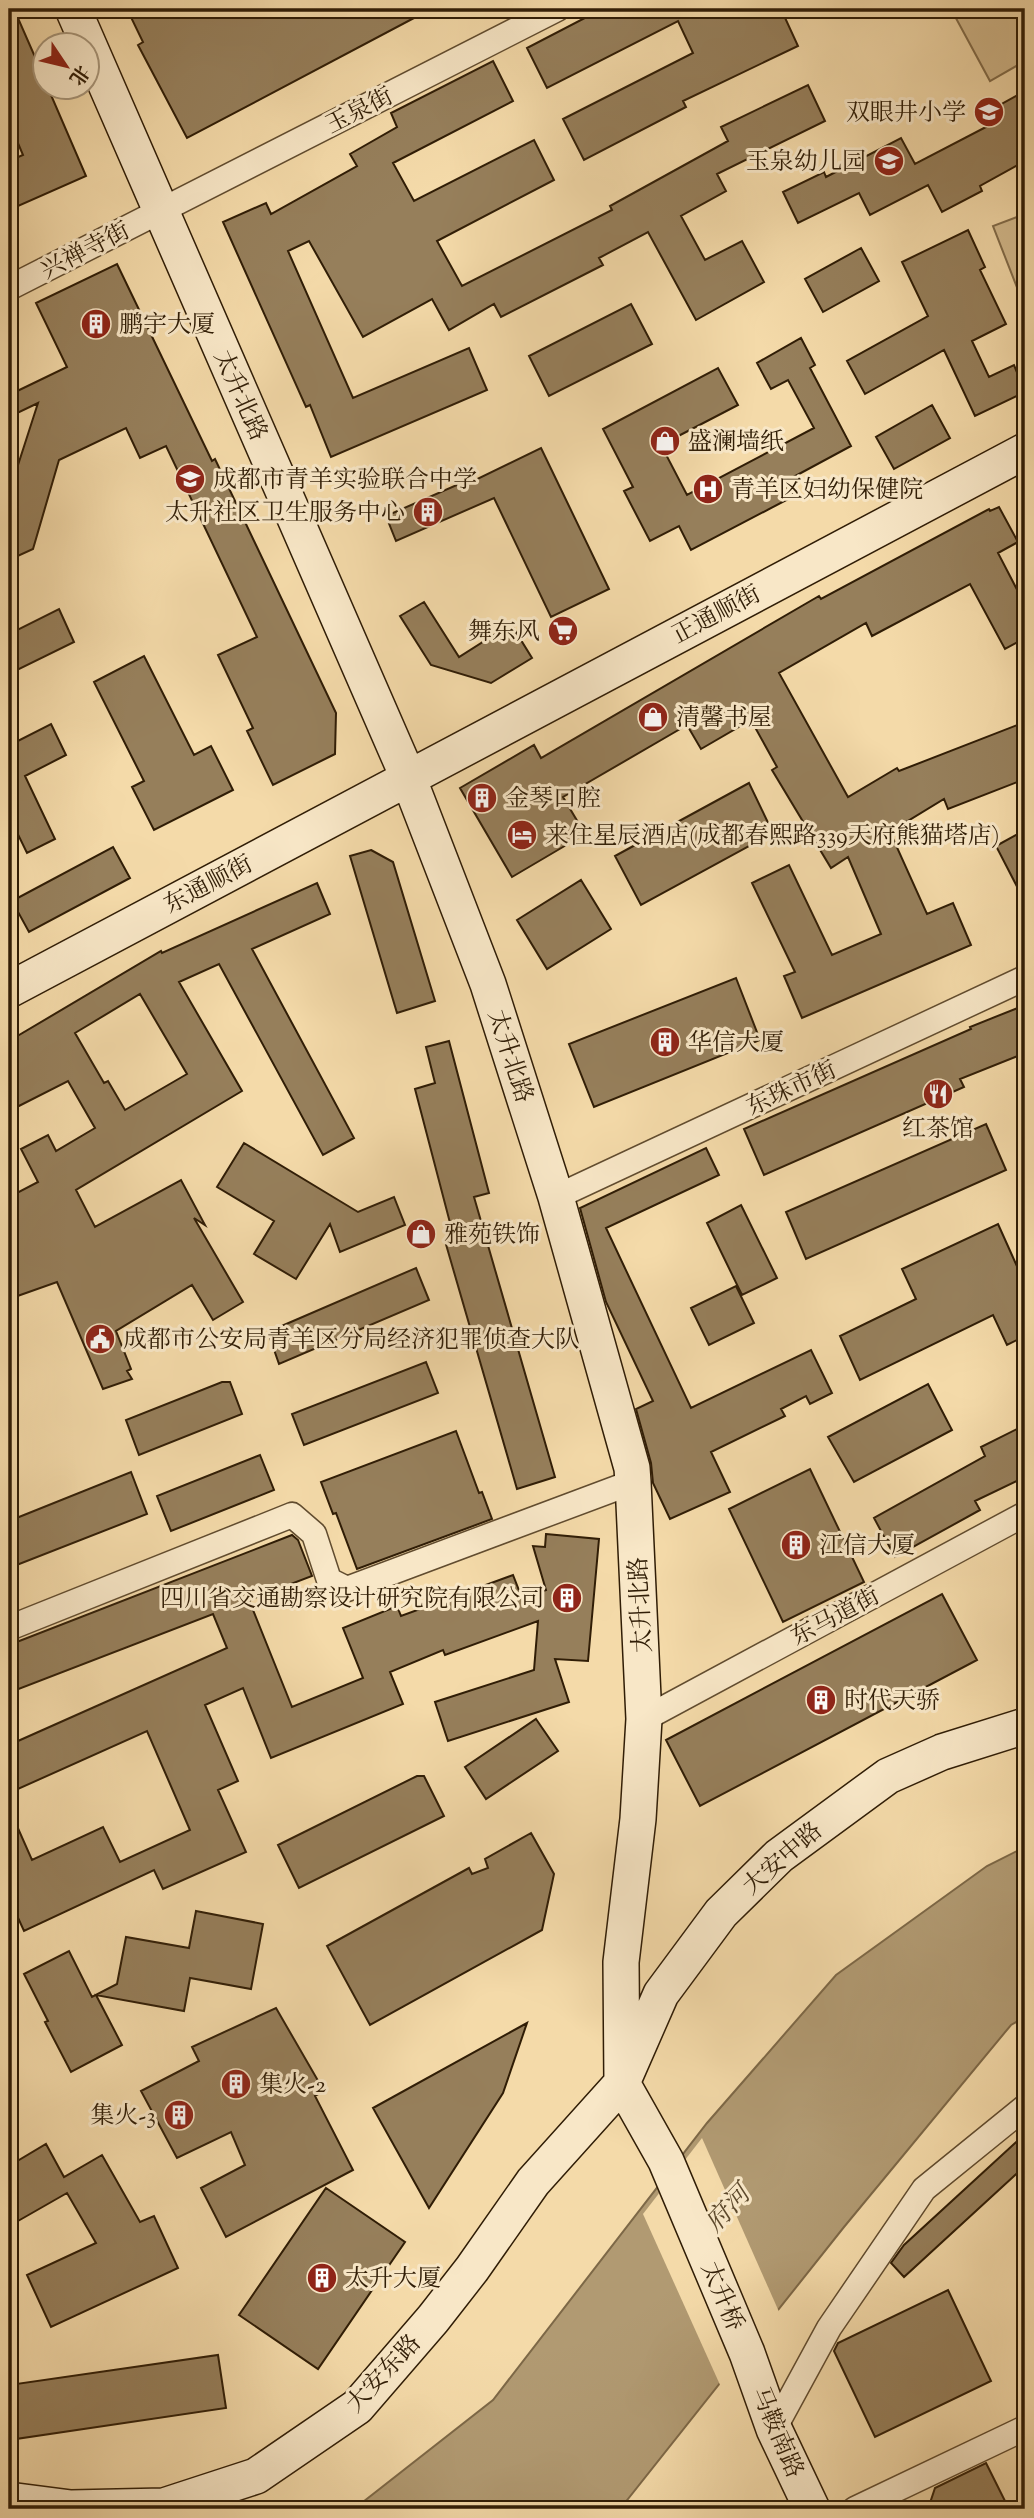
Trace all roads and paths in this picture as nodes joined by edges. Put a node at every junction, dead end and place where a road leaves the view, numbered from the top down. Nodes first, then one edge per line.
1 (73, 9) edge
2 (557, 9) edge
3 (160, 211) junction
4 (9, 288) edge
5 (1025, 451) edge
6 (408, 778) junction
7 (1025, 978) edge
8 (9, 990) edge
9 (556, 1197) junction
10 (633, 1482) junction
11 (1025, 1514) edge
12 (9, 1628) edge
13 (644, 1719) junction
14 (1025, 1726) edge
15 (622, 2083) junction
16 (1025, 2107) edge
17 (666, 2161) joint
18 (747, 2353) joint
19 (1025, 2428) edge
20 (774, 2429) junction
21 (9, 2500) edge
22 (83, 2508) edge
23 (812, 2509) edge
24 (855, 2509) edge

1 - 3 main road, 太升北路
2 - 3 street, 玉泉街
3 - 4 street, 兴禅寺街
3 - 6 main road, 太升北路
5 - 6 main road, 正通顺街
6 - 8 main road, 东通顺街
6 - 9 main road, 太升北路
7 - 9 street, 东珠市街
9 - 10 main road, 太升北路
10 - 12 street
10 - 13 main road, 太升北路
11 - 13 street, 东马道街
13 - 15 main road, 太升北路
14 - 15 main road, 大安中路
15 - 17 main road, 太升北路
15 - 22 main road, 大安东路
16 - 20 street
17 - 18 main road, 太升桥
18 - 20 main road, 马鞍南路
19 - 24 street
20 - 23 main road, 马鞍南路
21 - 22 main road, 大安东路

